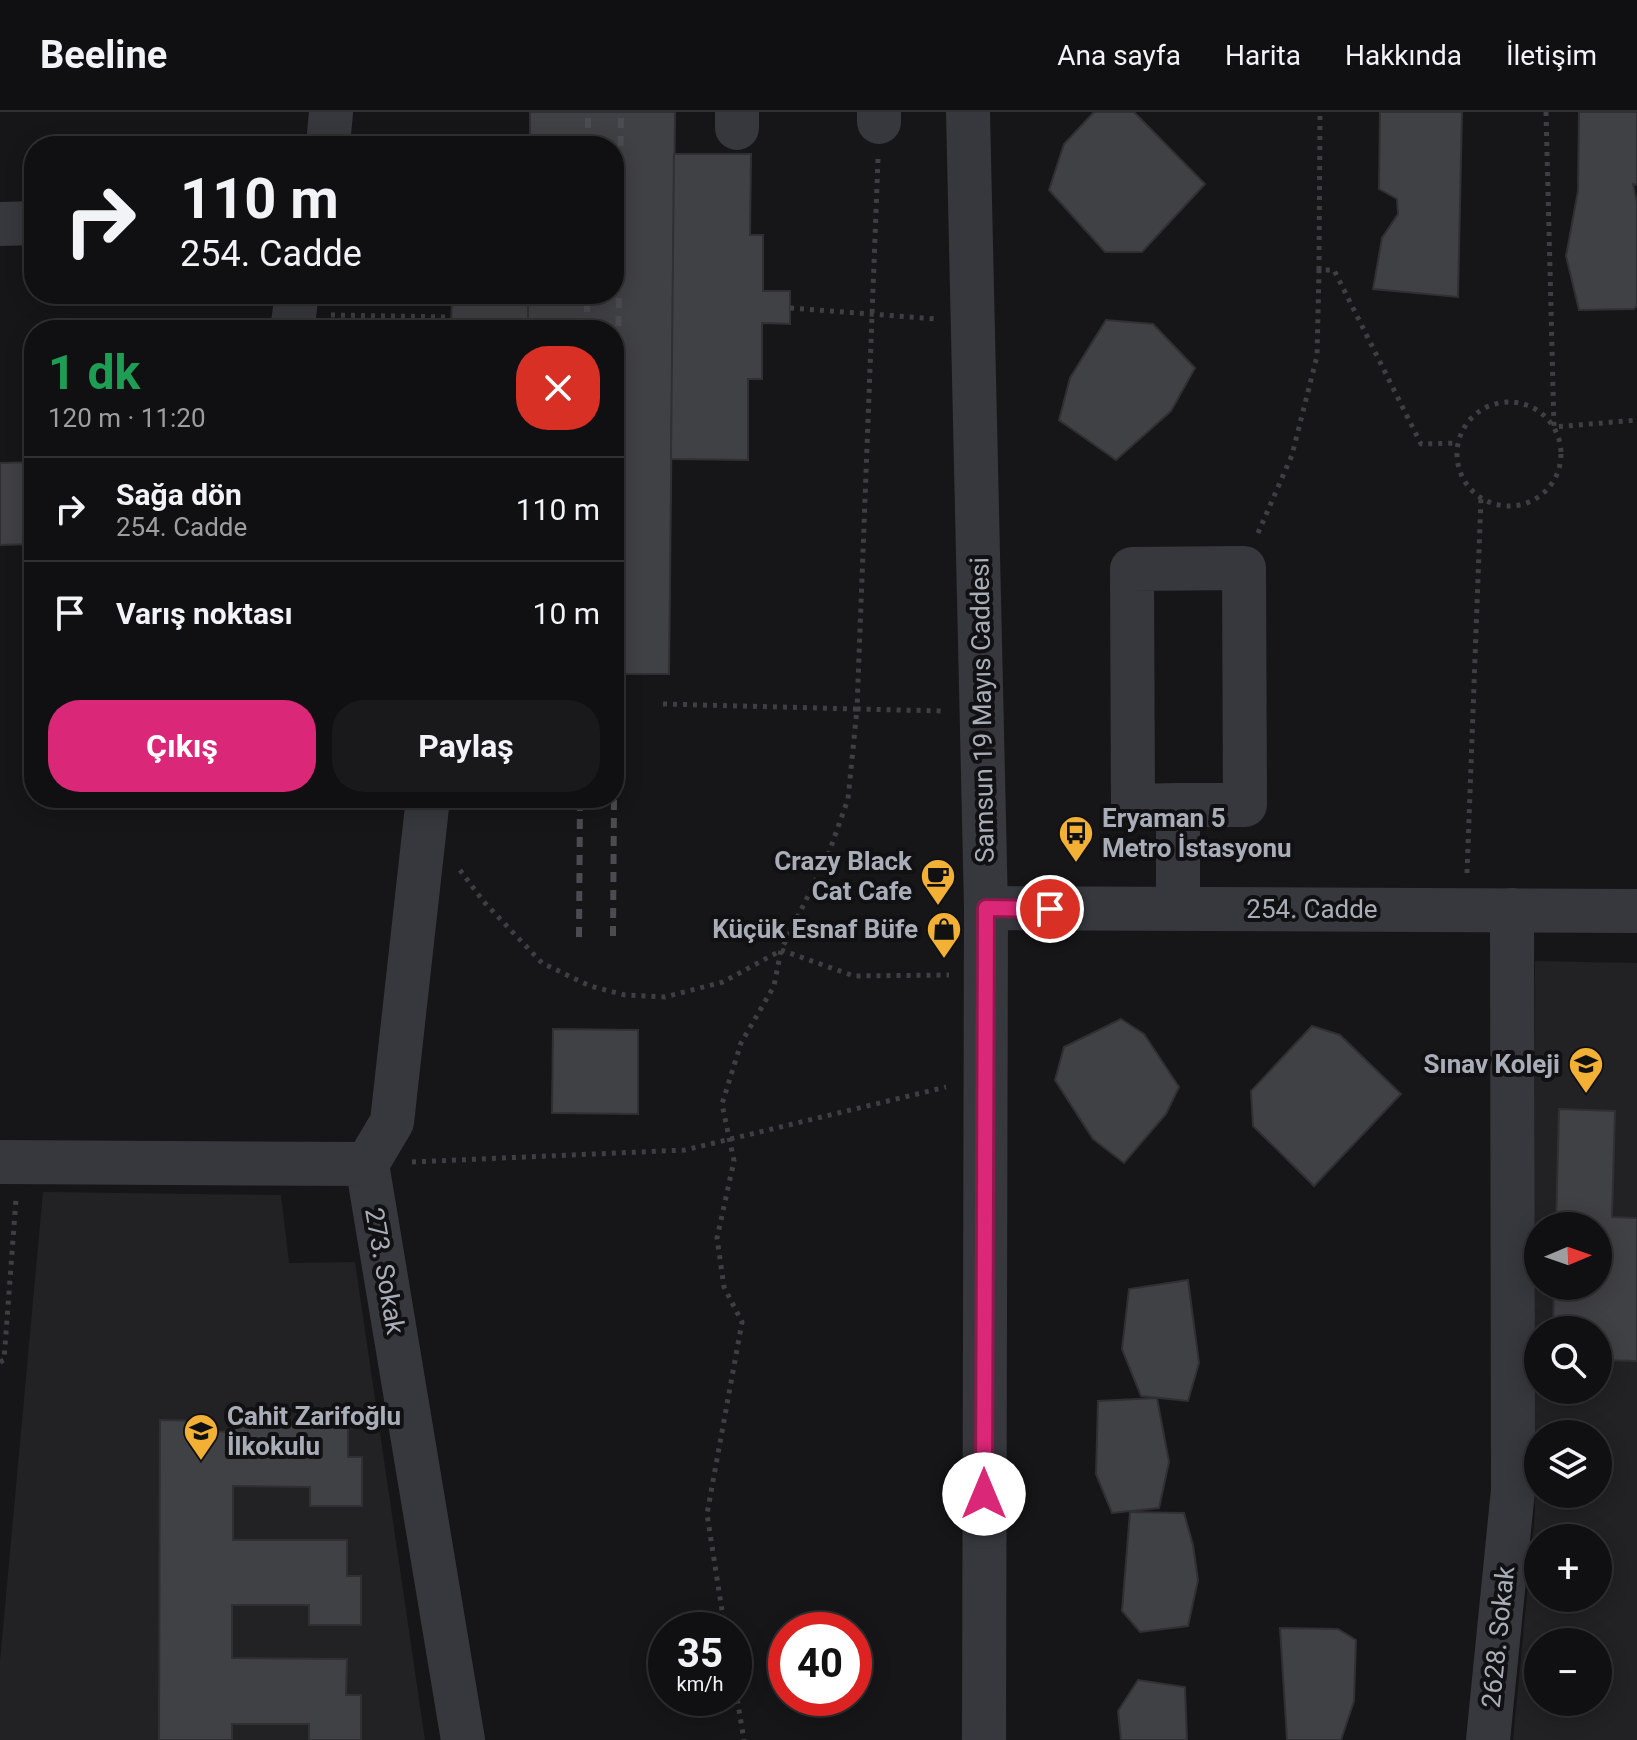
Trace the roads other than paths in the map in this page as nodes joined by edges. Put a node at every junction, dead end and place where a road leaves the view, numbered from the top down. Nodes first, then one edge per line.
1 (331, 112) edge
2 (968, 112) edge
3 (329, 136) edge
4 (24, 223) edge
5 (0, 224) edge
6 (1178, 805) junction
7 (427, 810) edge
8 (986, 908) junction
9 (1178, 909) junction
10 (1512, 910) junction
11 (1637, 911) edge
12 (10, 1162) edge
13 (367, 1164) junction
14 (463, 1740) edge
15 (984, 1740) edge
16 (1488, 1740) edge

1 - 3 street
2 - 8 street, Samsun 19 Mayıs Caddesi
4 - 5 street
6 - 6 street
6 - 9 street
7 - 13 street
8 - 9 street, 254. Cadde
8 - 15 street, Samsun 19 Mayıs Caddesi
9 - 10 street, 254. Cadde
10 - 11 street, 254. Cadde
10 - 16 street, 2628. Sokak
12 - 13 street
13 - 14 street, 273. Sokak

